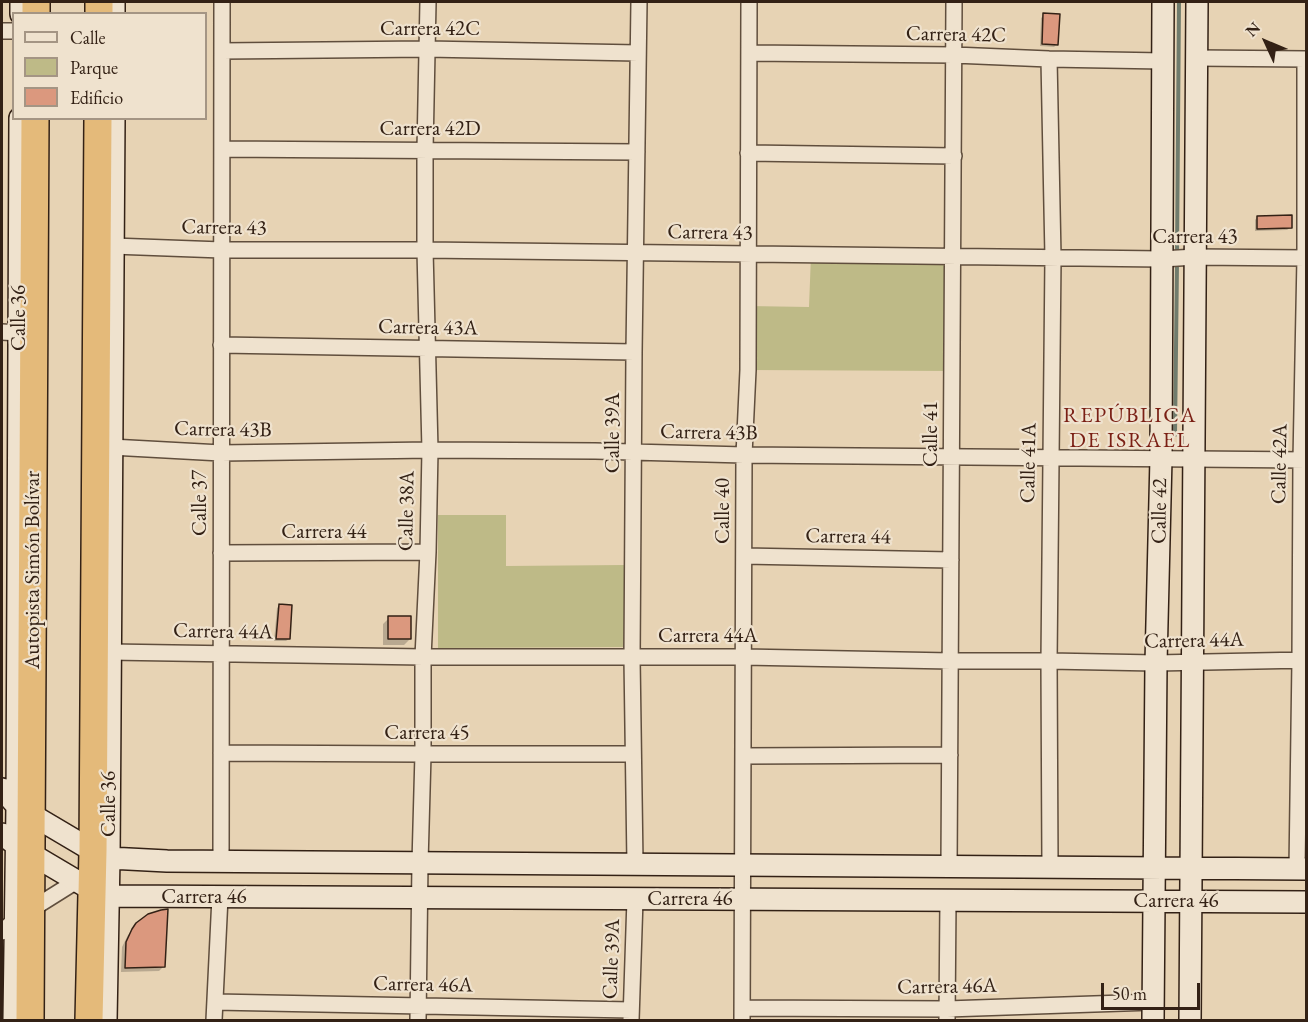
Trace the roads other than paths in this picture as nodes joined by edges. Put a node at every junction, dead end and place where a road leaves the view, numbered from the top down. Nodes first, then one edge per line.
1 (222, 2) edge
2 (428, 2) edge
3 (639, 2) edge
4 (749, 2) edge
5 (954, 2) edge
6 (1163, 2) edge
7 (1197, 2) edge
8 (427, 49) junction
9 (222, 51) junction
10 (638, 52) junction
11 (748, 53) junction
12 (954, 55) junction
13 (1196, 58) junction
14 (1306, 58) edge
15 (1049, 59) junction
16 (1163, 61) junction
17 (20, 120) edge
18 (35, 120) edge
19 (98, 120) edge
20 (114, 120) edge
21 (222, 149) junction
22 (425, 150) junction
23 (637, 152) junction
24 (748, 153) junction
25 (954, 156) junction
26 (35, 184) junction
27 (20, 212) junction
28 (113, 246) junction
29 (222, 250) junction
30 (425, 250) junction
31 (636, 253) junction
32 (748, 255) junction
33 (953, 257) junction
34 (1053, 257) junction
35 (1192, 257) junction
36 (1306, 258) edge
37 (1165, 259) junction
38 (10, 332) edge
39 (222, 345) junction
40 (428, 349) junction
41 (634, 352) junction
42 (111, 447) junction
43 (430, 450) junction
44 (633, 452) junction
45 (221, 453) junction
46 (744, 455) junction
47 (952, 456) junction
48 (1050, 457) junction
49 (1161, 458) junction
50 (1194, 459) junction
51 (1304, 460) edge
52 (428, 552) junction
53 (221, 553) junction
54 (744, 556) junction
55 (951, 560) junction
56 (110, 652) junction
57 (221, 653) junction
58 (423, 657) junction
59 (744, 657) junction
60 (632, 658) junction
61 (1303, 660) edge
62 (951, 661) junction
63 (1049, 661) junction
64 (1193, 662) junction
65 (1156, 663) junction
66 (16, 700) junction
67 (2, 718) edge
68 (221, 753) junction
69 (423, 754) junction
70 (633, 754) junction
71 (950, 755) junction
72 (743, 756) junction
73 (2, 789) edge
74 (24, 810) junction
75 (16, 844) edge
76 (220, 861) junction
77 (420, 863) junction
78 (635, 864) junction
79 (743, 865) junction
80 (949, 866) junction
81 (1050, 867) junction
82 (1154, 868) junction
83 (1191, 868) junction
84 (1302, 869) edge
85 (95, 875) junction
86 (220, 897) junction
87 (420, 898) junction
88 (635, 899) junction
89 (743, 899) junction
90 (948, 900) junction
91 (1154, 901) junction
92 (1191, 902) junction
93 (1306, 902) edge
94 (16, 920) edge
95 (214, 1002) junction
96 (1153, 1011) edge
97 (418, 1013) edge
98 (742, 1014) edge
99 (631, 1015) edge
100 (947, 1015) edge
101 (14, 1020) edge
102 (30, 1020) edge
103 (89, 1020) edge
104 (106, 1020) edge
105 (214, 1020) edge
106 (1190, 1020) edge

1 - 9 street, Calle 37
2 - 8 street, Calle 38A
3 - 10 street, Calle 39A
4 - 11 street, Calle 40
5 - 12 street, Calle 41
6 - 16 street, Calle 42
7 - 13 street, Calle 42
8 - 9 street, Carrera 42C
8 - 10 street, Carrera 42C
8 - 22 street, Calle 38A
9 - 21 street, Calle 37
10 - 23 street, Calle 39A
11 - 12 street, Carrera 42C
11 - 24 street, Calle 40
12 - 15 street, Carrera 42C
12 - 25 street, Calle 41
13 - 14 street
13 - 35 street, Calle 42
14 - 36 street, Calle 42A
15 - 16 street, Carrera 42C
15 - 34 street, Calle 41A
16 - 37 street, Calle 42
17 - 27 street, Calle 36
18 - 26 highway, Autopista Simón Bolívar
19 - 85 highway
20 - 28 street, Calle 36
21 - 22 street, Carrera 42D
21 - 29 street, Calle 37
22 - 23 street, Carrera 42D
22 - 30 street, Calle 38A
23 - 31 street, Calle 39A
24 - 25 street
24 - 32 street, Calle 40
25 - 33 street, Calle 41
26 - 27 highway
26 - 74 highway, Autopista Simón Bolívar
27 - 38 street, Calle 36
28 - 29 street, Carrera 43
28 - 42 street, Calle 36
29 - 30 street, Carrera 43
29 - 39 street, Calle 37
30 - 31 street, Carrera 43
30 - 40 street, Calle 38A
31 - 32 street, Carrera 43
31 - 41 street, Calle 39A
32 - 33 street, Carrera 43
32 - 46 street, Calle 40
33 - 34 street, Carrera 43
33 - 47 street, Calle 41
34 - 37 street, Carrera 43
34 - 48 street, Calle 41A
35 - 36 street, Carrera 43
35 - 37 street, Carrera 43
35 - 50 street, Calle 42
36 - 51 street, Calle 42A
37 - 49 street, Calle 42
38 - 66 street, Calle 36
39 - 40 street, Carrera 43A
39 - 45 street, Calle 37
40 - 41 street, Carrera 43A
40 - 43 street, Calle 38A
41 - 44 street, Calle 39A
42 - 45 street, Carrera 43B
42 - 56 street, Calle 36
43 - 44 street, Carrera 43B
43 - 45 street, Carrera 43B
43 - 52 street, Calle 38A
44 - 46 street, Carrera 43B
44 - 60 street, Calle 39A
45 - 53 street, Calle 37
46 - 47 street, Carrera 43B
46 - 54 street, Calle 40
47 - 48 street, Carrera 43B
47 - 55 street, Calle 41
48 - 49 street, Carrera 43B
48 - 63 street, Calle 41A
49 - 50 street, Carrera 43B
49 - 65 street, Calle 42
50 - 51 street, Carrera 43B
50 - 64 street, Calle 42
51 - 61 street, Calle 42A
52 - 53 street, Carrera 44
52 - 58 street, Calle 38A
53 - 57 street, Calle 37
54 - 55 street, Carrera 44
54 - 59 street, Calle 40
55 - 62 street, Calle 41
56 - 57 street, Carrera 44A
56 - 85 street, Calle 36
57 - 58 street, Carrera 44A
57 - 68 street, Calle 37
58 - 60 street, Carrera 44A
58 - 69 street, Calle 38A
59 - 60 street, Carrera 44A
59 - 62 street, Carrera 44A
59 - 72 street, Calle 40
60 - 70 street, Calle 39A
61 - 64 street, Carrera 44A
61 - 84 street, Calle 42A
62 - 63 street, Carrera 44A
62 - 71 street, Calle 41
63 - 65 street, Carrera 44A
63 - 81 street, Calle 41A
64 - 65 street, Carrera 44A
64 - 83 street, Calle 42
65 - 82 street, Calle 42
66 - 67 street
66 - 74 street, Calle 36
68 - 69 street, Carrera 45
68 - 76 street, Calle 37
69 - 70 street, Carrera 45
69 - 77 street, Calle 38A
70 - 78 street, Calle 39A
71 - 72 street
71 - 80 street, Calle 41
72 - 79 street, Calle 40
73 - 74 street, Carrera 46
74 - 75 highway, Autopista Simón Bolívar
74 - 85 street, Carrera 46
75 - 85 street, Carrera 46
75 - 94 highway, Autopista Simón Bolívar
76 - 77 street, Carrera 46
76 - 85 street, Carrera 46
77 - 78 street, Carrera 46
77 - 87 street, Calle 38A
78 - 79 street, Carrera 46
79 - 80 street, Carrera 46
79 - 89 street, Calle 40
80 - 81 street, Carrera 46
81 - 82 street, Carrera 46
82 - 83 street, Carrera 46
82 - 91 street, Calle 42
83 - 84 street, Carrera 46
83 - 92 street, Calle 42
85 - 86 street, Carrera 46
85 - 94 street
85 - 103 highway
85 - 104 street, Calle 36
86 - 87 street, Carrera 46
86 - 95 street
87 - 88 street, Carrera 46
87 - 97 street, Calle 38A
88 - 89 street, Carrera 46
88 - 99 street, Calle 39A
89 - 90 street, Carrera 46
89 - 98 street, Calle 40
90 - 91 street, Carrera 46
90 - 100 street
91 - 92 street, Carrera 46
91 - 96 street, Calle 42
92 - 93 street, Carrera 46
92 - 106 street, Calle 42
94 - 101 street
94 - 102 highway, Autopista Simón Bolívar
95 - 97 street, Carrera 46A
95 - 105 street
96 - 100 street, Carrera 46A
97 - 99 street, Carrera 46A
98 - 100 street, Carrera 46A

